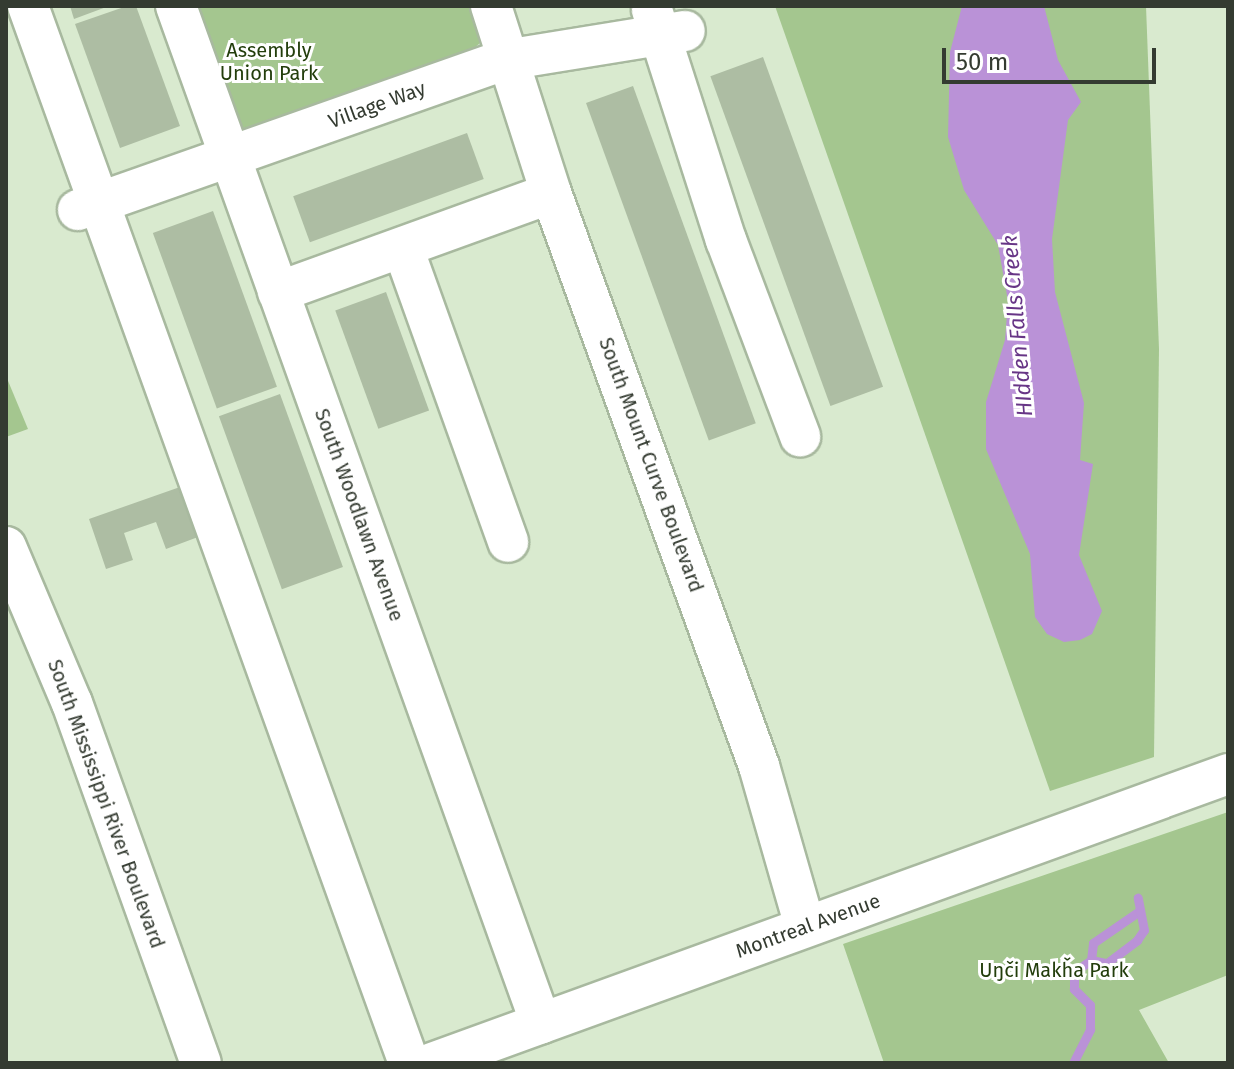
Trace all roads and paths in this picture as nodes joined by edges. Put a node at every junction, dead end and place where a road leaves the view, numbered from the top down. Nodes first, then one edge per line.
1 (28, 6) edge
2 (176, 6) edge
3 (491, 6) edge
4 (665, 23) edge
5 (505, 60) junction
6 (230, 158) junction
7 (551, 193) junction
8 (88, 207) junction
9 (403, 248) junction
10 (278, 292) junction
11 (800, 436) dead end
12 (508, 542) dead end
13 (6, 547) edge
14 (1228, 774) edge
15 (1228, 783) edge
16 (1185, 791) junction
17 (805, 926) junction
18 (541, 1024) junction
19 (201, 1063) edge
20 (409, 1063) edge
21 (432, 1063) edge

1 - 8 street
2 - 6 street, South Woodlawn Avenue
3 - 5 street, South Mount Curve Boulevard
4 - 5 street, Village Way
4 - 11 street
5 - 6 street, Village Way
5 - 7 street, South Mount Curve Boulevard
6 - 8 street, Village Way
6 - 10 street, South Woodlawn Avenue
7 - 9 street
7 - 17 street, South Mount Curve Boulevard
8 - 20 street
9 - 10 street
9 - 12 street
10 - 18 street, South Woodlawn Avenue
13 - 19 street, South Mississippi River Boulevard
14 - 16 street, Montreal Avenue
15 - 16 street, Montreal Avenue
16 - 17 street, Montreal Avenue
17 - 18 street, Montreal Avenue
18 - 21 street, Montreal Avenue

